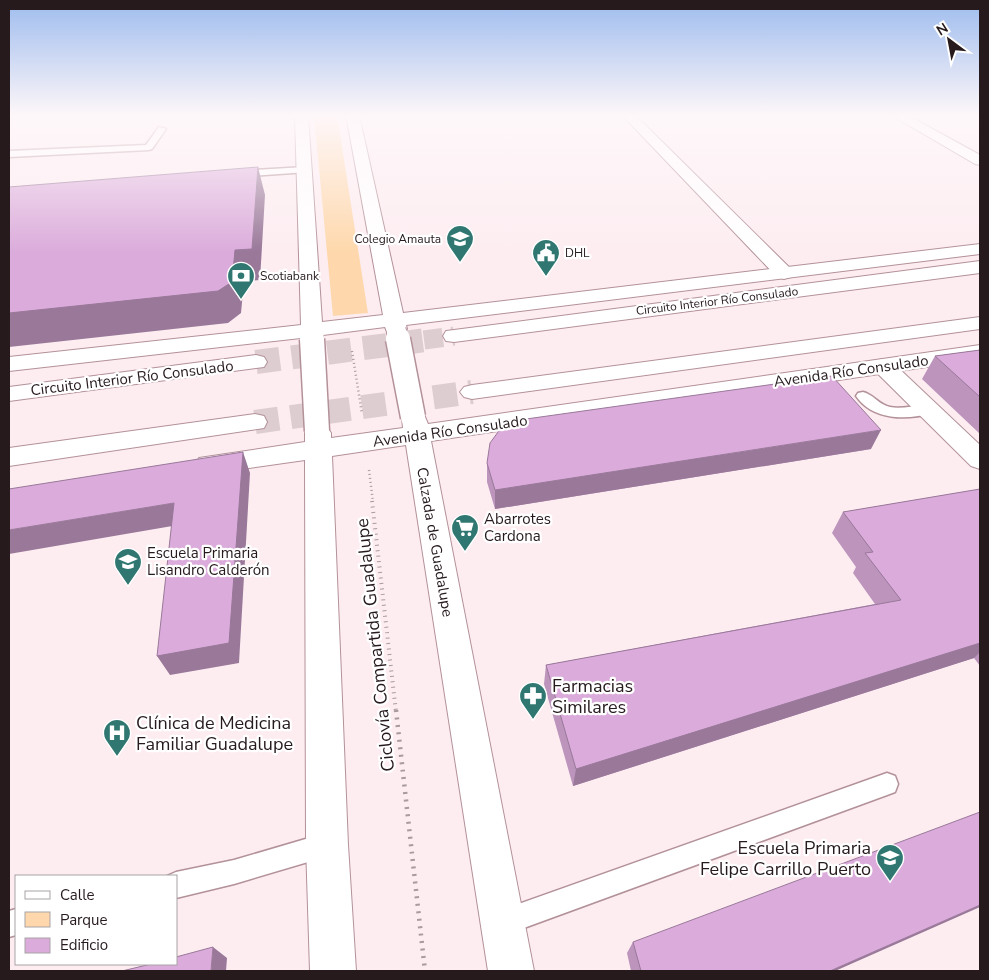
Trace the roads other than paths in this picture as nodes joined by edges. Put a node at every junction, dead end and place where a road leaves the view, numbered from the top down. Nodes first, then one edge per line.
1 (304, 161) edge
2 (361, 161) edge
3 (673, 161) edge
4 (305, 170) junction
5 (229, 174) edge
6 (980, 249) edge
7 (980, 267) edge
8 (784, 273) junction
9 (980, 323) edge
10 (395, 325) junction
11 (311, 335) junction
12 (454, 336) tunnel mouth
13 (980, 352) edge
14 (256, 362) tunnel mouth
15 (9, 364) edge
16 (883, 366) junction
17 (472, 392) tunnel mouth
18 (9, 394) edge
19 (863, 396) dead end
20 (928, 410) junction
21 (255, 422) tunnel mouth
22 (415, 426) junction
23 (318, 440) junction
24 (9, 457) edge
25 (980, 460) edge
26 (183, 469) edge
27 (887, 784) dead end
28 (327, 845) junction
29 (178, 885) edge
30 (502, 923) junction
31 (333, 971) edge
32 (511, 971) edge

1 - 4 main road
2 - 10 main road, Calzada de Guadalupe
3 - 8 main road
4 - 5 lane
4 - 11 main road
6 - 8 main road
7 - 12 main road, Circuito Interior Río Consulado
8 - 10 main road
9 - 17 main road
10 - 11 main road
10 - 22 main road, Calzada de Guadalupe, bridge
11 - 15 main road
11 - 23 main road, bridge
13 - 16 main road, Avenida Río Consulado
14 - 18 main road, Circuito Interior Río Consulado
16 - 20 main road
16 - 22 main road, Avenida Río Consulado
19 - 20 lane
20 - 25 main road
21 - 24 main road
22 - 23 main road, Avenida Río Consulado
22 - 30 main road, Calzada de Guadalupe
23 - 26 main road, Avenida Río Consulado
23 - 28 main road
27 - 30 lane
28 - 29 lane
28 - 31 main road
30 - 32 main road, Calzada de Guadalupe

